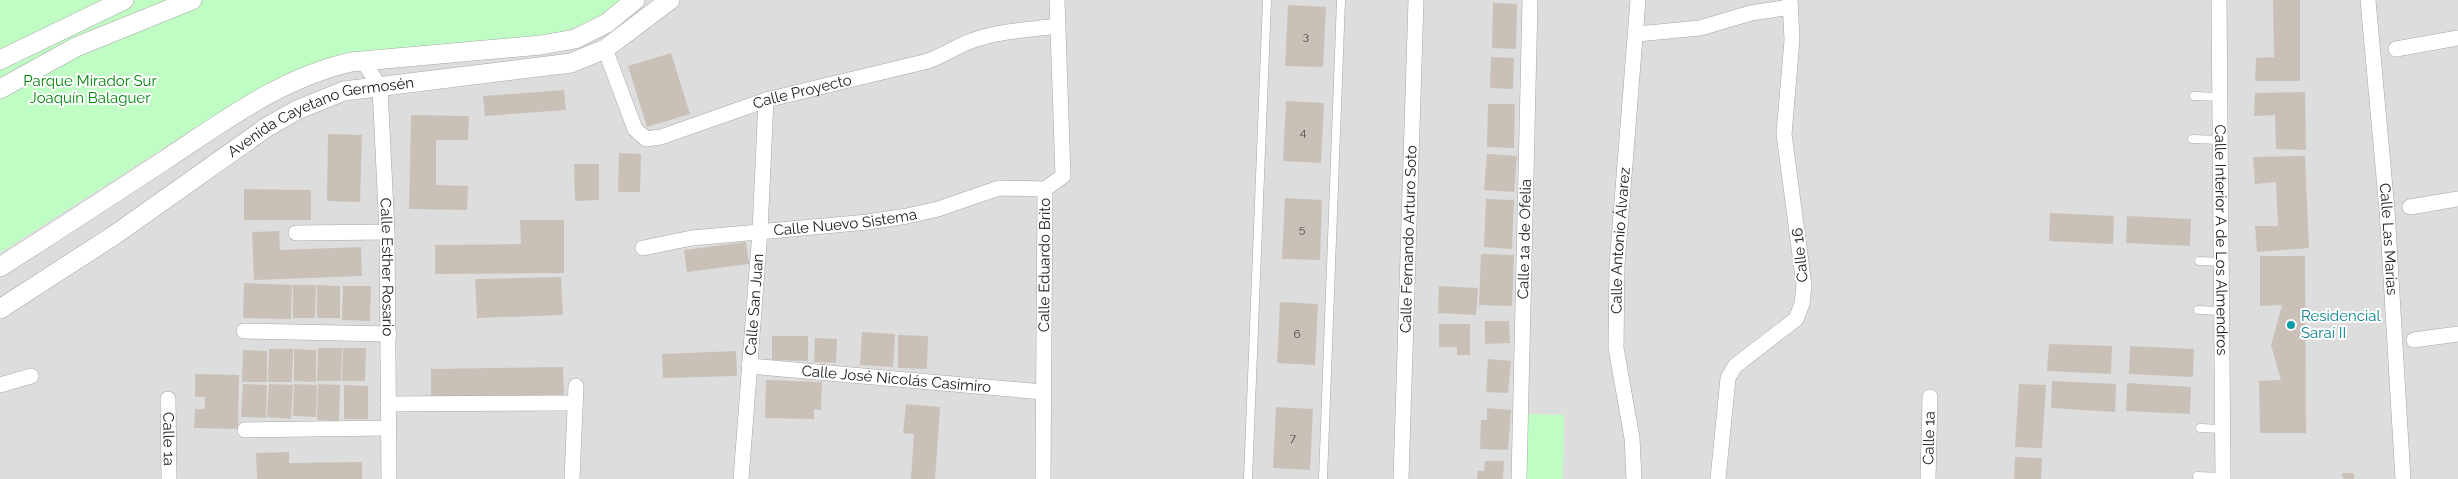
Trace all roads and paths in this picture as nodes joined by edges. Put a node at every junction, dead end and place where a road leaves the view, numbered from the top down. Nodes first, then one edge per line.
1 (124, 0) edge
2 (192, 0) edge
3 (635, 0) edge
4 (670, 0) edge
5 (1057, 0) edge
6 (1267, 0) edge
7 (1341, 0) edge
8 (1416, 0) edge
9 (1530, 0) edge
10 (1638, 0) edge
11 (2219, 0) edge
12 (2368, 0) edge
13 (1790, 4) edge
14 (1057, 26) junction
15 (1637, 34) junction
16 (2458, 38) edge
17 (605, 49) junction
18 (2396, 49) dead end
19 (0, 60) edge
20 (363, 60) junction
21 (380, 88) junction
22 (0, 89) edge
23 (2194, 96) dead end
24 (2220, 97) junction
25 (766, 100) junction
26 (2192, 139) dead end
27 (2220, 140) junction
28 (1045, 189) junction
29 (2458, 199) edge
30 (2410, 207) dead end
31 (760, 231) junction
32 (387, 232) junction
33 (296, 233) dead end
34 (643, 248) dead end
35 (2199, 261) dead end
36 (2221, 262) junction
37 (0, 268) edge
38 (0, 309) edge
39 (2198, 310) dead end
40 (2221, 311) junction
41 (244, 332) dead end
42 (389, 334) junction
43 (2458, 334) edge
44 (2414, 340) dead end
45 (748, 366) junction
46 (31, 376) dead end
47 (0, 385) edge
48 (576, 386) dead end
49 (1044, 392) junction
50 (1930, 397) dead end
51 (168, 399) dead end
52 (575, 403) junction
53 (388, 404) junction
54 (388, 428) junction
55 (2200, 428) dead end
56 (2222, 429) junction
57 (245, 430) dead end
58 (2197, 476) dead end
59 (2222, 478) edge
60 (169, 479) edge
61 (389, 479) edge
62 (572, 479) edge
63 (742, 479) edge
64 (1043, 479) edge
65 (1248, 479) edge
66 (1323, 479) edge
67 (1401, 479) edge
68 (1519, 479) edge
69 (1634, 479) edge
70 (1718, 479) edge
71 (1928, 479) edge
72 (2403, 479) edge

1 - 19 street
2 - 22 street
3 - 20 street, Avenida Cayetano Germosén
4 - 17 street, Avenida Cayetano Germosén
5 - 14 street, Calle Eduardo Brito
6 - 65 lane
7 - 66 lane
8 - 67 street, Calle Fernando Arturo Soto
9 - 68 street, Calle 1a de Ofelia
10 - 15 street, Calle Antonio Álvarez
11 - 24 street, Calle Interior A de Los Almendros
12 - 72 street, Calle Las Marías
13 - 15 street
13 - 70 street, Calle 16
14 - 25 street, Calle Proyecto
14 - 28 street, Calle Eduardo Brito
15 - 69 street, Calle Antonio Álvarez
16 - 18 street
17 - 21 street, Avenida Cayetano Germosén
17 - 25 street, Calle Proyecto
20 - 21 street, Calle Esther Rosario
20 - 37 street, Avenida Cayetano Germosén
21 - 32 street, Calle Esther Rosario
21 - 38 street, Avenida Cayetano Germosén
23 - 24 lane
24 - 27 street, Calle Interior A de Los Almendros
25 - 31 street, Calle San Juan
26 - 27 lane
27 - 36 street, Calle Interior A de Los Almendros
28 - 31 street, Calle Nuevo Sistema
28 - 49 street, Calle Eduardo Brito
29 - 30 street
31 - 34 street, Calle Nuevo Sistema
31 - 45 street, Calle San Juan
32 - 33 street
32 - 42 street, Calle Esther Rosario
35 - 36 lane
36 - 40 street, Calle Interior A de Los Almendros
39 - 40 lane
40 - 56 street, Calle Interior A de Los Almendros
41 - 42 street
42 - 53 street, Calle Esther Rosario
43 - 44 street
45 - 49 street, Calle José Nicolás Casimiro
45 - 63 street, Calle San Juan
46 - 47 street
48 - 52 street
49 - 64 street, Calle Eduardo Brito
50 - 71 street, Calle 1a
51 - 60 street, Calle 1a
52 - 53 street
52 - 62 street
53 - 54 street, Calle Esther Rosario
54 - 57 street
54 - 61 street, Calle Esther Rosario
55 - 56 lane
56 - 59 street, Calle Interior A de Los Almendros
58 - 59 lane

